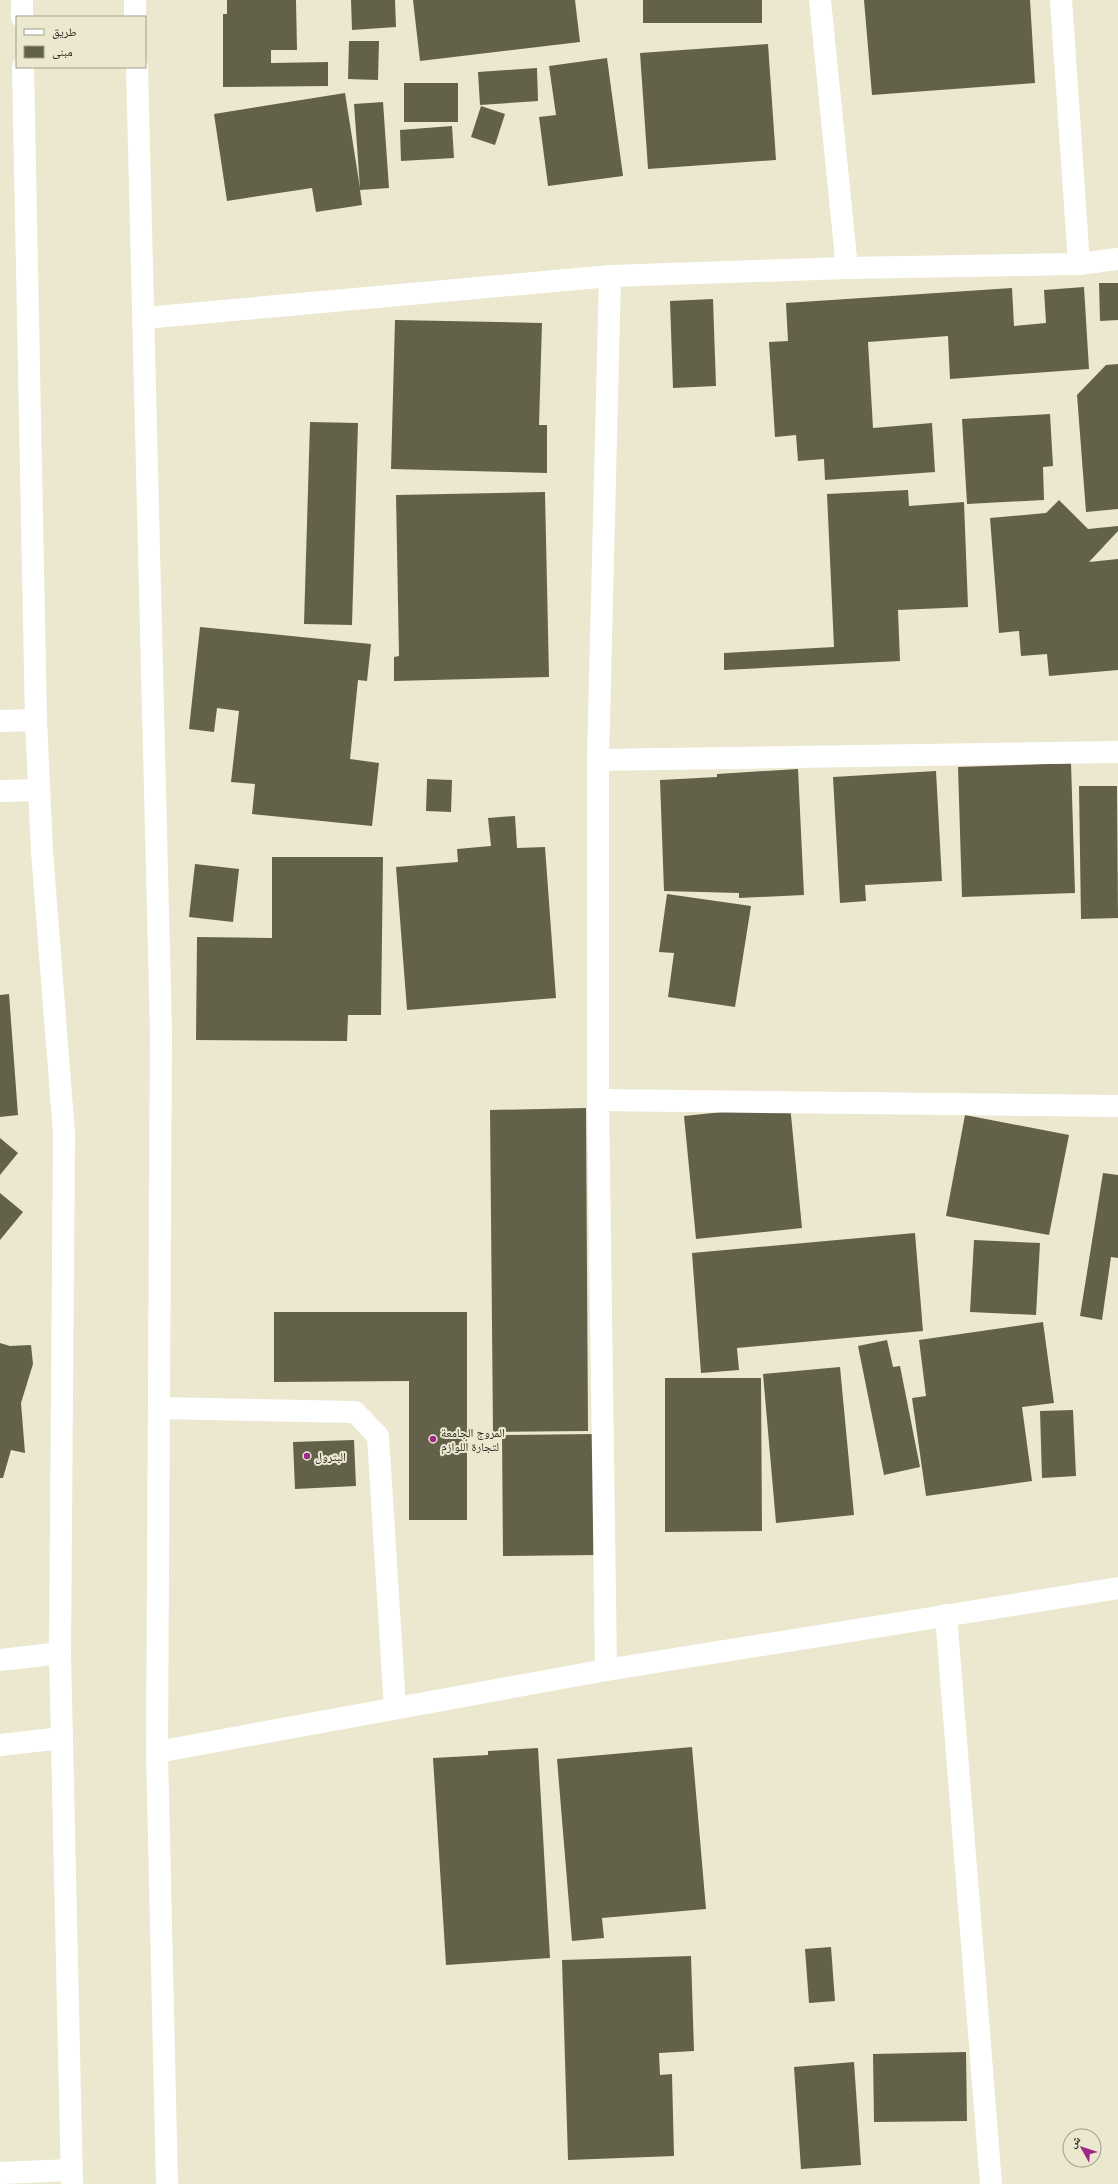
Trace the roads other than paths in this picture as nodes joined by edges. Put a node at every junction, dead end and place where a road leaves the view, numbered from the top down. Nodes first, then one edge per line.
1 (22, 0) edge
2 (135, 0) edge
3 (820, 0) edge
4 (1061, 0) edge
5 (22, 16) edge
6 (135, 16) edge
7 (23, 68) edge
8 (137, 68) edge
9 (1118, 259) edge
10 (1079, 264) junction
11 (848, 268) junction
12 (610, 276) junction
13 (145, 318) junction
14 (36, 720) junction
15 (0, 721) edge
16 (1118, 752) edge
17 (598, 760) junction
18 (0, 790) edge
19 (39, 790) junction
20 (598, 1100) junction
21 (1118, 1106) edge
22 (159, 1408) junction
23 (1118, 1588) edge
24 (946, 1615) junction
25 (60, 1653) junction
26 (0, 1660) edge
27 (606, 1670) junction
28 (395, 1708) junction
29 (62, 1738) junction
30 (0, 1745) edge
31 (156, 1752) junction
32 (0, 2173) edge
33 (72, 2177) edge
34 (167, 2184) edge
35 (991, 2184) edge

1 - 5 street
2 - 6 street
3 - 11 street
4 - 10 street
7 - 14 street
8 - 13 street
9 - 10 street
10 - 11 street
11 - 12 street
12 - 13 street
12 - 17 street
13 - 22 street
14 - 15 street
14 - 19 street
16 - 17 street
17 - 20 street
18 - 19 street
19 - 25 street
20 - 21 street
20 - 27 street
22 - 28 street
22 - 31 street
23 - 24 street
24 - 27 street
24 - 35 street
25 - 26 street
25 - 29 street
27 - 28 street
28 - 31 street
29 - 30 street
29 - 33 street
31 - 34 street
32 - 33 street

